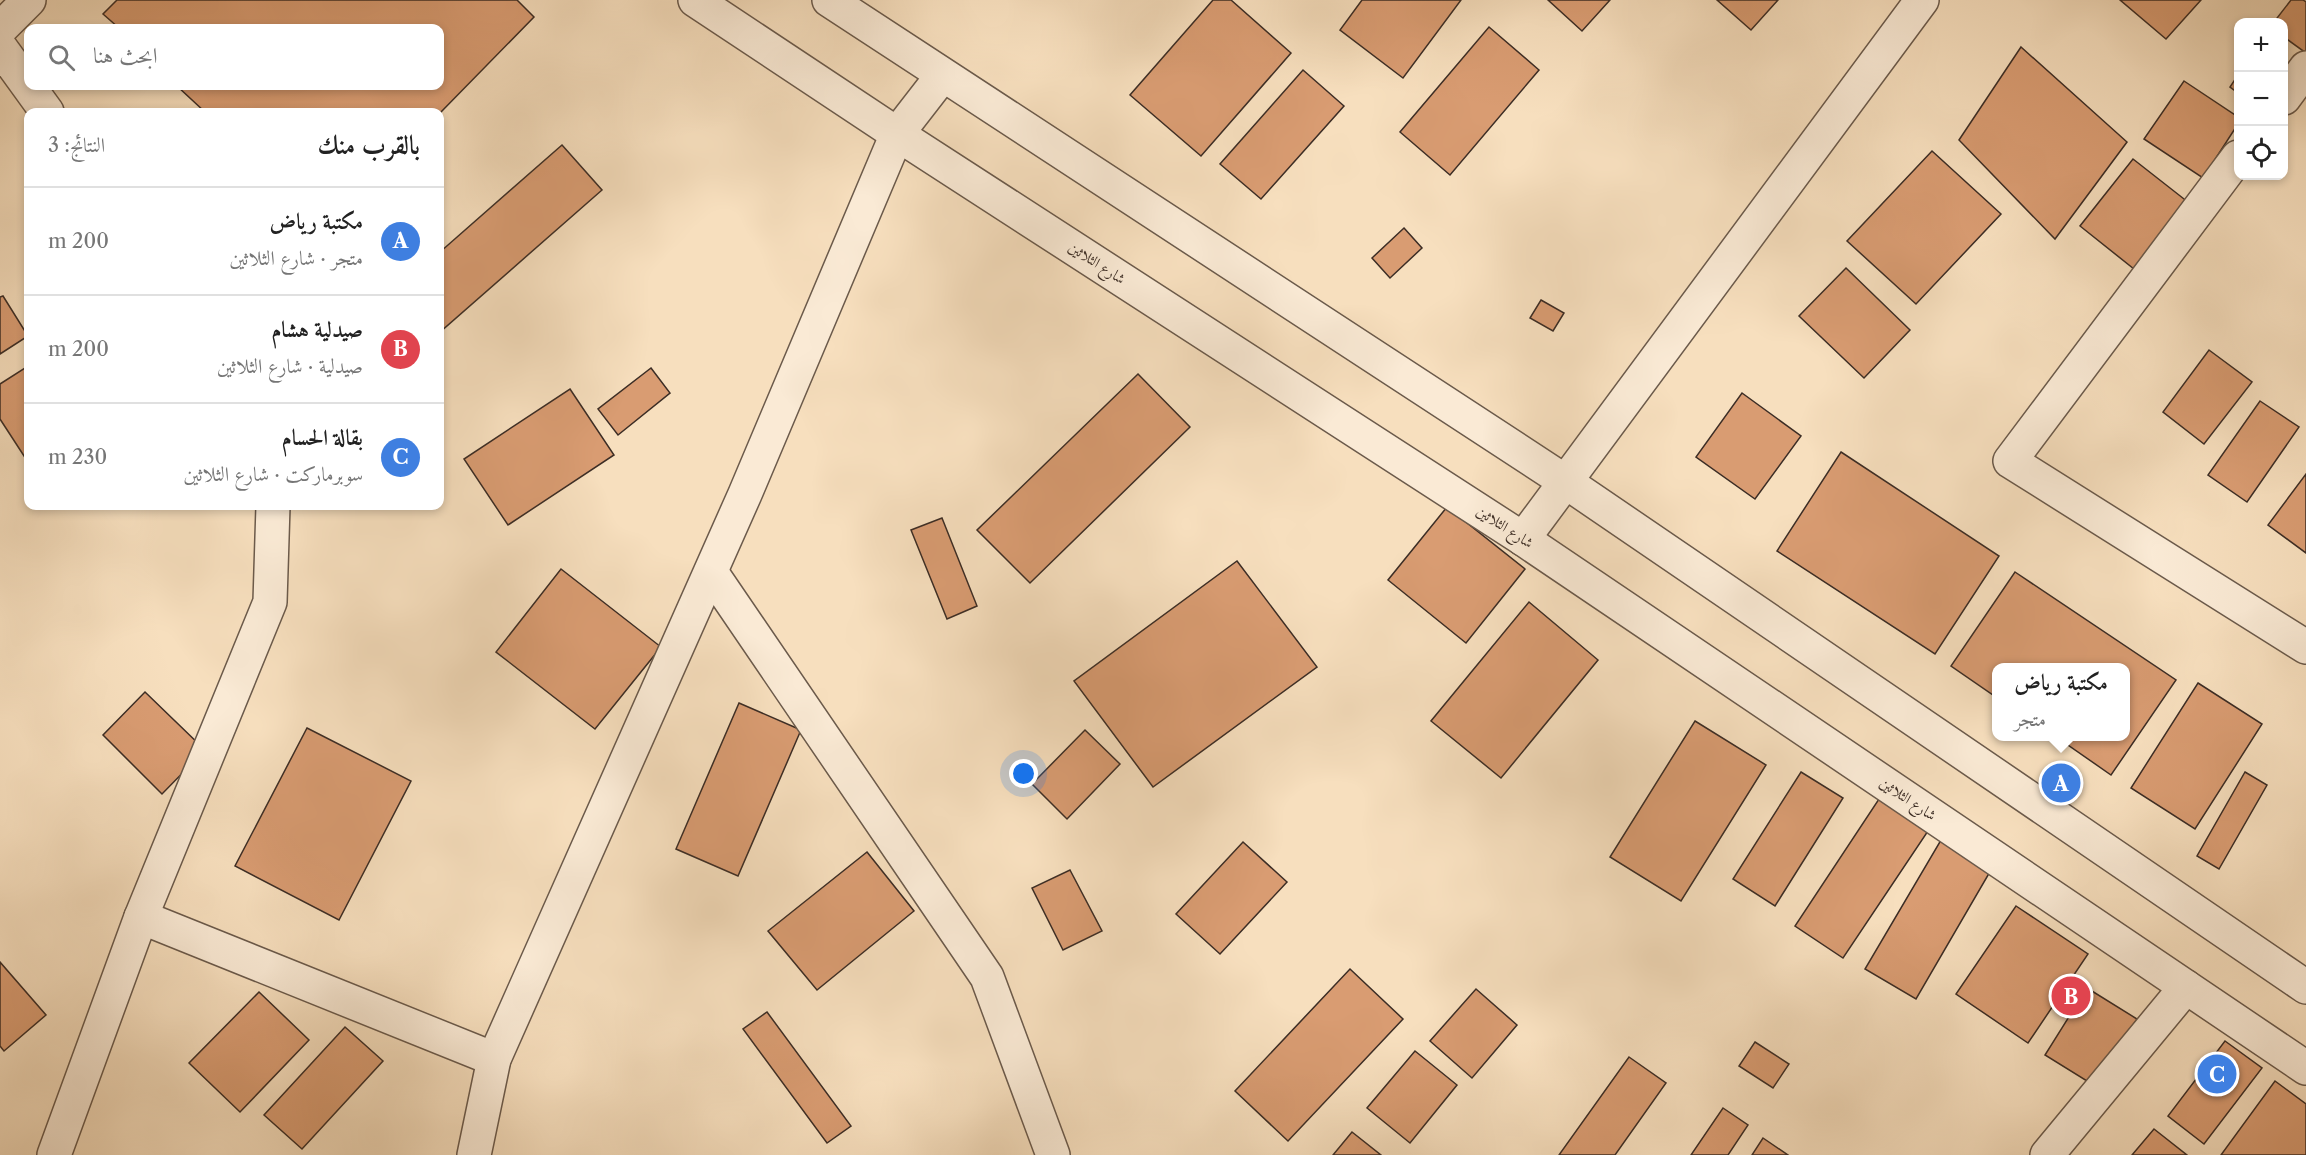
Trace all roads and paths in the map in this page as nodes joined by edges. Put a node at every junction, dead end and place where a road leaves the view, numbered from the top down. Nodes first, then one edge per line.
1 (29, 0) edge
2 (695, 0) edge
3 (829, 0) edge
4 (1922, 0) edge
5 (0, 30) edge
6 (0, 47) edge
7 (2306, 68) edge
8 (942, 76) junction
9 (24, 80) edge
10 (31, 90) edge
11 (2288, 91) edge
12 (44, 108) edge
13 (897, 134) junction
14 (2234, 162) edge
15 (1566, 482) junction
16 (273, 510) edge
17 (1523, 539) junction
18 (711, 572) junction
19 (2306, 647) edge
20 (141, 917) junction
21 (2186, 987) junction
22 (2306, 987) edge
23 (494, 1059) junction
24 (2306, 1068) edge
25 (54, 1155) edge
26 (474, 1155) edge
27 (1053, 1155) edge
28 (2047, 1155) edge

1 - 5 street
2 - 13 street, شارع الثلاثين
3 - 8 street
4 - 15 street
6 - 9 street
7 - 11 street
8 - 13 street
8 - 15 street
10 - 12 street
13 - 17 street, شارع الثلاثين
13 - 18 street
14 - 19 street
15 - 17 street
15 - 22 street
16 - 20 street
17 - 21 street, شارع الثلاثين
18 - 23 street
18 - 27 street
20 - 23 street
20 - 25 street
21 - 24 street, شارع الثلاثين
21 - 28 street
23 - 26 street

